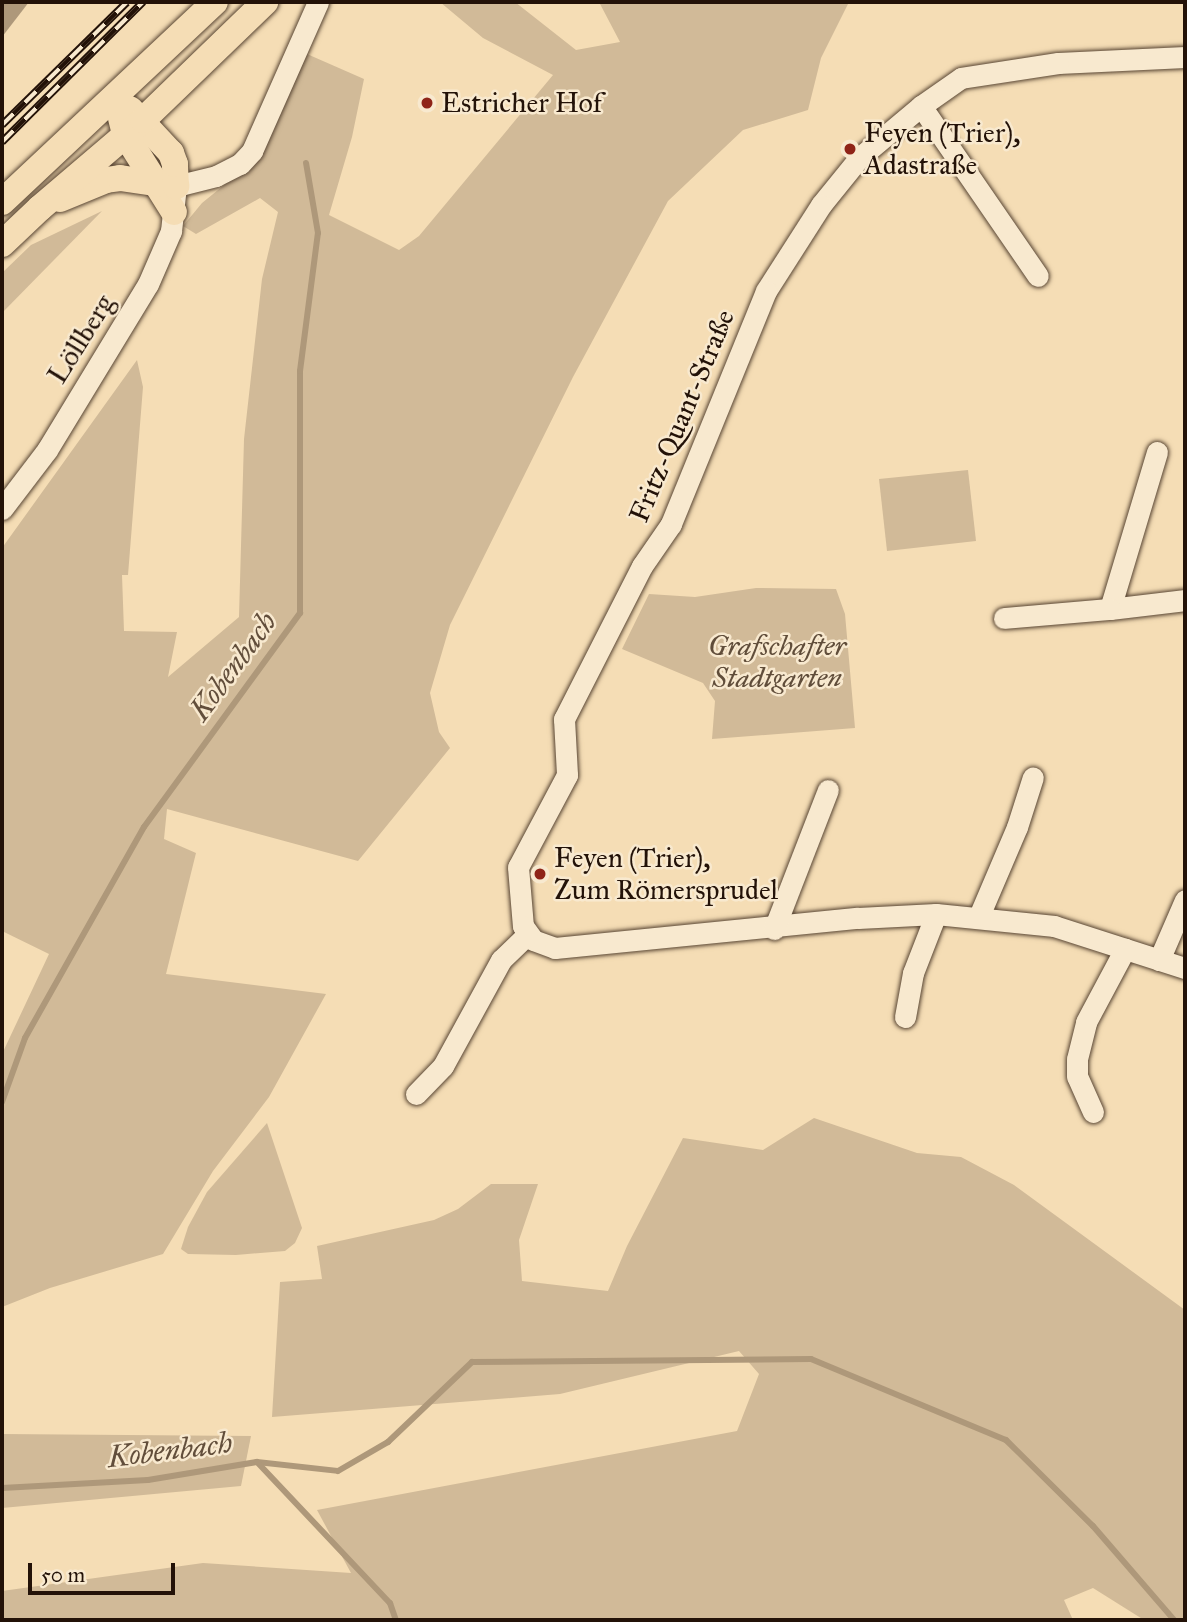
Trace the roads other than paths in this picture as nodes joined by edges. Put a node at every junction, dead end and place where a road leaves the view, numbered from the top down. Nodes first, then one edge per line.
1 (215, 2) edge
2 (265, 2) edge
3 (318, 2) edge
4 (1185, 57) edge
5 (116, 96) junction
6 (921, 106) junction
7 (134, 127) junction
8 (171, 153) junction
9 (216, 176) junction
10 (169, 194) junction
11 (2, 202) edge
12 (40, 208) junction
13 (2, 244) edge
14 (1038, 276) dead end
15 (1157, 452) dead end
16 (2, 509) edge
17 (1185, 600) edge
18 (1110, 609) junction
19 (1004, 618) dead end
20 (1033, 778) dead end
21 (828, 789) dead end
22 (1185, 900) edge
23 (936, 914) junction
24 (979, 916) junction
25 (774, 929) junction
26 (527, 934) junction
27 (1125, 949) junction
28 (1158, 960) junction
29 (1185, 968) edge
30 (905, 1017) dead end
31 (416, 1094) dead end
32 (1093, 1112) dead end

1 - 5 main road
2 - 7 main road
3 - 9 street
4 - 6 street, Fritz-Quant-Straße
5 - 7 main road
5 - 11 main road
6 - 14 street
6 - 26 street, Fritz-Quant-Straße
7 - 8 main road
7 - 10 main road
7 - 12 main road
8 - 9 street
8 - 10 main road
9 - 10 street
10 - 12 main road
10 - 16 street, Löllberg
12 - 13 main road
15 - 18 street
17 - 18 street
18 - 19 street
20 - 24 street
21 - 25 street
22 - 28 street
23 - 24 street
23 - 25 street
23 - 30 street
24 - 27 street
25 - 26 street
26 - 31 street
27 - 28 street
27 - 32 street
28 - 29 street

